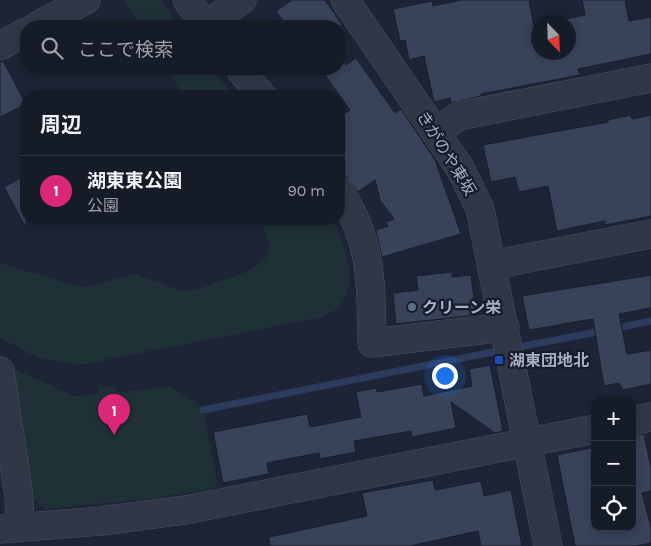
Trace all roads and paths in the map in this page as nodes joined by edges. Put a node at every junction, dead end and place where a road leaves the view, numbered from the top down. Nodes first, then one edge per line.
1 (86, 0) edge
2 (187, 0) edge
3 (242, 0) edge
4 (345, 0) edge
5 (48, 20) edge
6 (201, 20) edge
7 (214, 20) edge
8 (20, 35) edge
9 (0, 46) edge
10 (245, 75) edge
11 (651, 78) edge
12 (257, 90) edge
13 (436, 132) junction
14 (345, 202) edge
15 (651, 234) edge
16 (492, 265) junction
17 (504, 327) junction
18 (0, 371) edge
19 (651, 417) edge
20 (636, 420) edge
21 (591, 430) edge
22 (527, 442) junction
23 (25, 532) edge
24 (548, 546) edge

1 - 5 street
2 - 6 street
3 - 7 street
4 - 13 street, きがのや東坂
8 - 9 street
10 - 12 street
11 - 13 street
13 - 16 street, きがのや東坂
14 - 17 street
15 - 16 street
16 - 17 street, きがのや東坂
17 - 22 street, きがのや東坂
18 - 23 street
19 - 20 street
21 - 22 street
22 - 23 street
22 - 24 street, きがのや東坂

